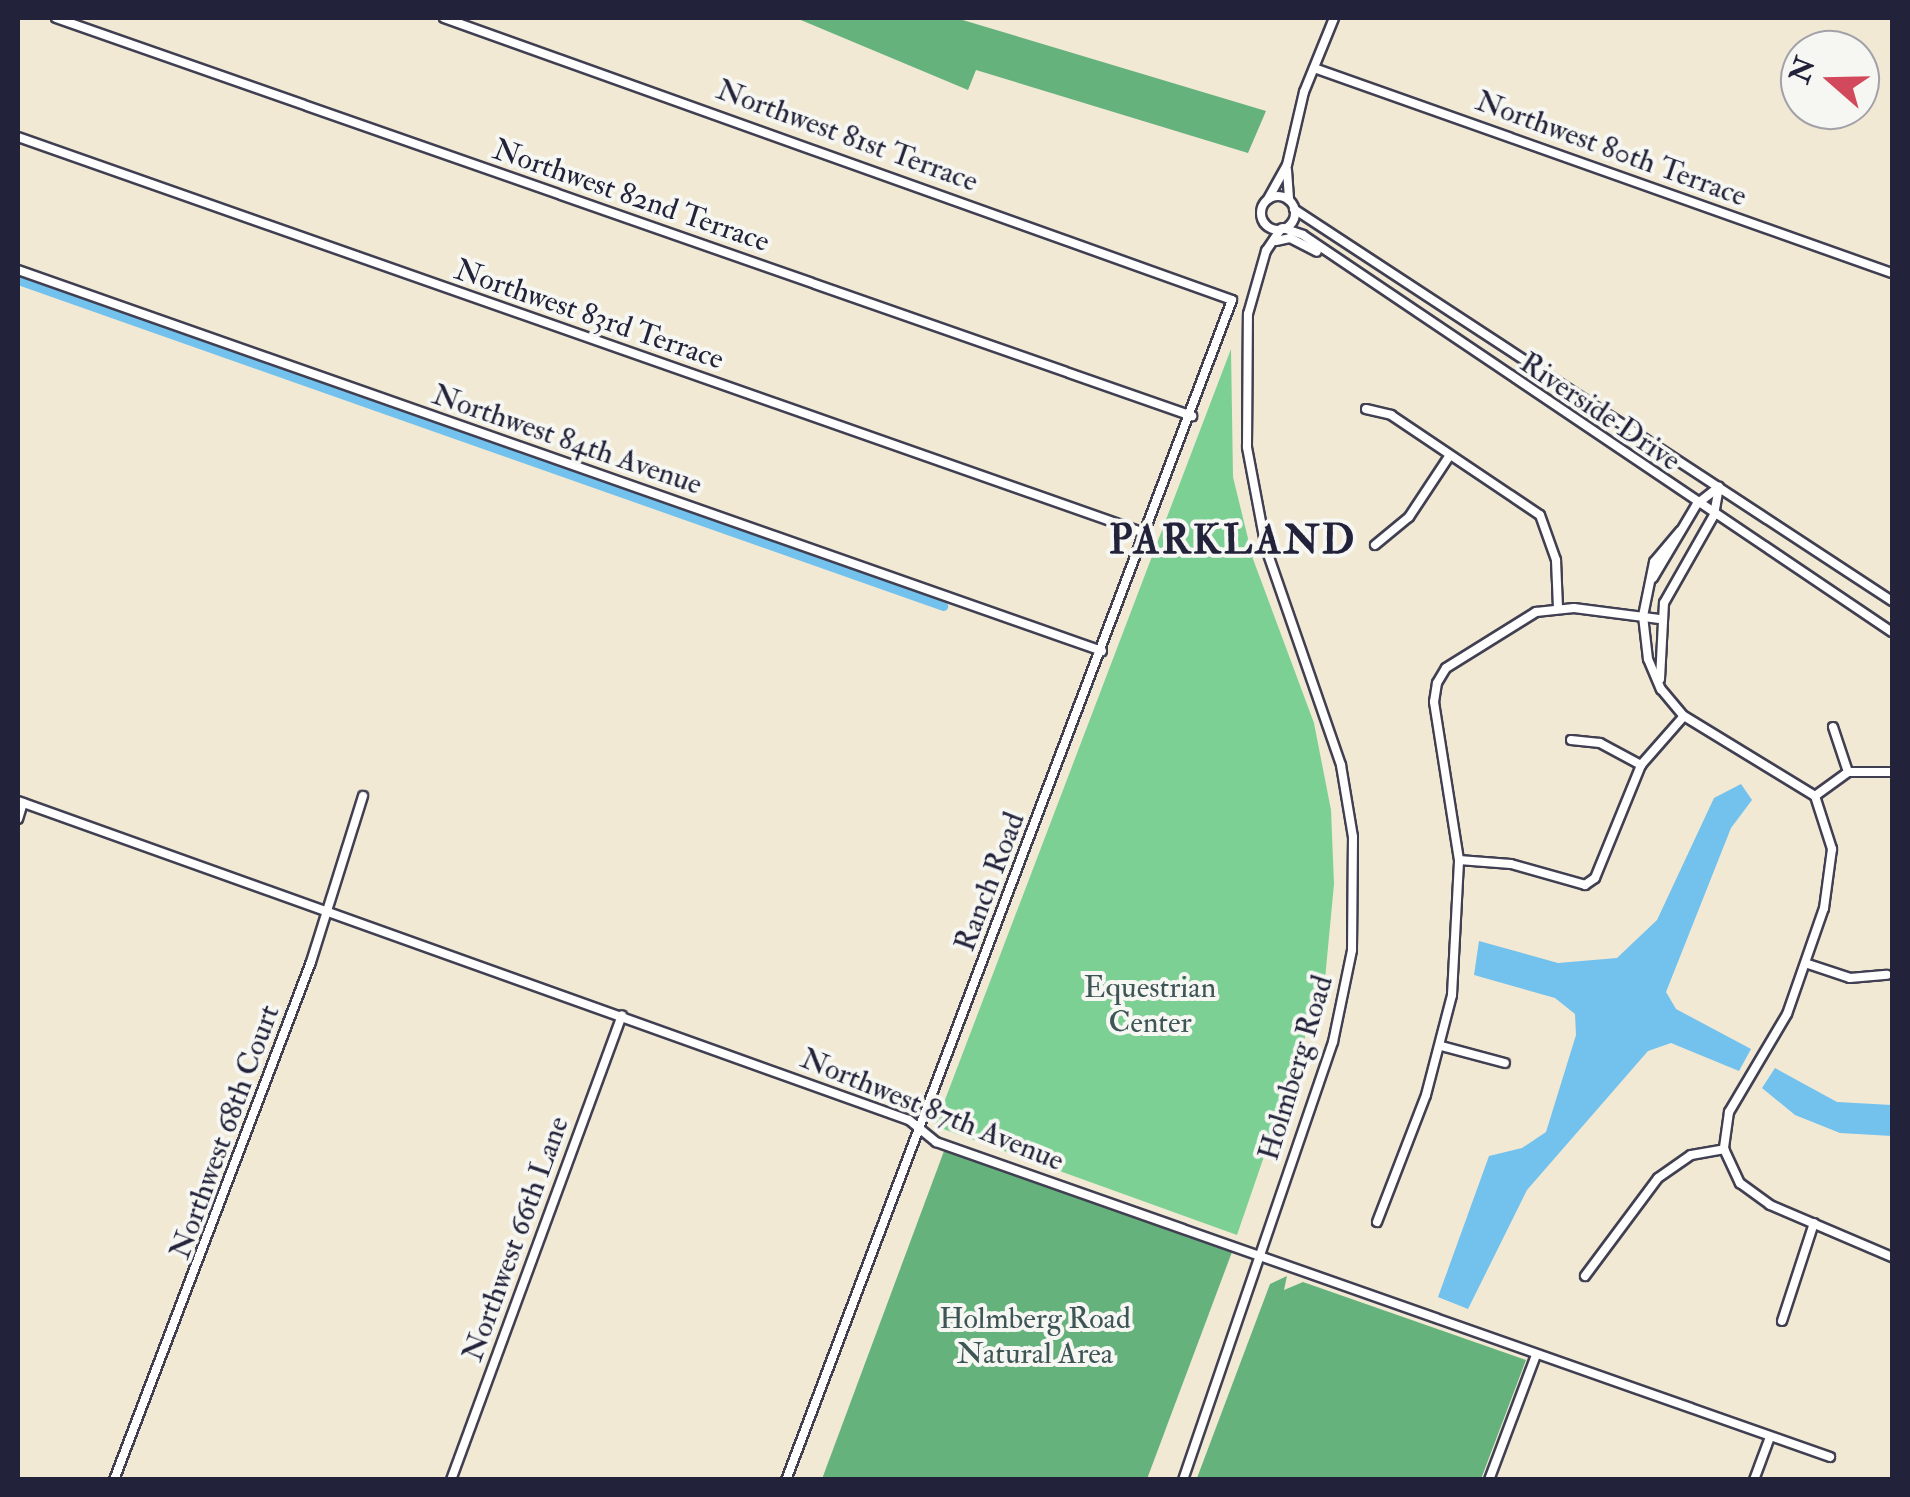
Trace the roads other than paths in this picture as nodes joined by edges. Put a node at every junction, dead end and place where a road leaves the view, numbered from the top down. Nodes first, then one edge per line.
1 (56, 18) edge
2 (444, 18) edge
3 (1334, 18) edge
4 (1314, 68) junction
5 (18, 137) edge
6 (1286, 165) junction
7 (1268, 199) junction
8 (1292, 205) junction
9 (1263, 220) junction
10 (1282, 229) junction
11 (1266, 251) junction
12 (1336, 262) junction
13 (18, 270) edge
14 (1892, 272) edge
15 (1232, 300) joint
16 (1366, 410) dead end
17 (1192, 416) junction
18 (1450, 456) junction
19 (1719, 487) junction
20 (1697, 504) junction
21 (1714, 515) junction
22 (1680, 531) junction
23 (1146, 534) junction
24 (1375, 545) dead end
25 (1663, 566) junction
26 (1677, 574) junction
27 (1652, 579) junction
28 (1892, 601) edge
29 (1558, 608) junction
30 (1643, 616) junction
31 (1658, 620) junction
32 (1892, 632) edge
33 (1102, 651) junction
34 (1661, 688) junction
35 (1684, 716) junction
36 (1833, 727) dead end
37 (1572, 740) dead end
38 (1641, 765) junction
39 (1848, 772) junction
40 (1892, 772) edge
41 (363, 796) dead end
42 (1815, 796) junction
43 (20, 802) edge
44 (18, 819) edge
45 (1459, 860) junction
46 (328, 910) junction
47 (1808, 964) junction
48 (1887, 975) dead end
49 (622, 1015) junction
50 (1441, 1046) junction
51 (1504, 1063) dead end
52 (918, 1128) junction
53 (1724, 1149) junction
54 (1377, 1222) dead end
55 (1814, 1223) junction
56 (1892, 1257) edge
57 (1259, 1258) junction
58 (1586, 1276) dead end
59 (1782, 1321) dead end
60 (1536, 1354) junction
61 (1770, 1437) junction
62 (1830, 1457) dead end
63 (114, 1480) edge
64 (451, 1480) edge
65 (786, 1480) edge
66 (1183, 1480) edge
67 (1490, 1480) edge
68 (1754, 1480) edge

1 - 17 street, Northwest 82nd Terrace
2 - 15 street, Northwest 81st Terrace
3 - 4 street
4 - 6 street
4 - 14 street, Northwest 80th Terrace
5 - 23 street, Northwest 83rd Terrace
6 - 7 street
6 - 8 street
7 - 8 street
7 - 9 street, Holmberg Road
8 - 10 street, Holmberg Road
8 - 19 street, Riverside Drive
9 - 10 street, Riverside Drive
9 - 11 street, Holmberg Road
10 - 11 street, Holmberg Road
10 - 12 street, Riverside Drive
11 - 12 street
11 - 57 street, Holmberg Road
12 - 20 street, Riverside Drive
13 - 33 street, Northwest 84th Avenue
15 - 17 street, Ranch Road
16 - 18 street
17 - 23 street, Ranch Road
18 - 24 street
18 - 29 street
19 - 20 street
19 - 21 street
19 - 28 street, Riverside Drive
20 - 21 street, Riverside Drive
20 - 22 street
21 - 26 street
21 - 32 street, Riverside Drive
22 - 25 street
22 - 27 street
23 - 33 street, Ranch Road
25 - 26 street
25 - 27 street
26 - 31 street
27 - 30 street
29 - 30 street
29 - 45 street
30 - 31 street
30 - 34 street
31 - 34 street
33 - 52 street, Ranch Road
34 - 35 street
35 - 38 street
35 - 42 street
36 - 39 street
37 - 38 street
38 - 45 street
39 - 40 street
39 - 42 street
41 - 46 street, Northwest 68th Court
42 - 47 street
43 - 44 street
43 - 46 street, Northwest 87th Avenue
45 - 50 street
46 - 49 street, Northwest 87th Avenue
46 - 63 street, Northwest 68th Court
47 - 48 street
47 - 53 street
49 - 52 street, Northwest 87th Avenue
49 - 64 street, Northwest 66th Lane
50 - 51 street
50 - 54 street
52 - 57 street, Northwest 87th Avenue
52 - 65 street, Ranch Road
53 - 55 street
53 - 58 street
55 - 56 street
55 - 59 street
57 - 60 street, Northwest 87th Avenue
57 - 66 street, Holmberg Road
60 - 61 street, Northwest 87th Avenue
60 - 67 street
61 - 62 street, Northwest 87th Avenue
61 - 68 street

